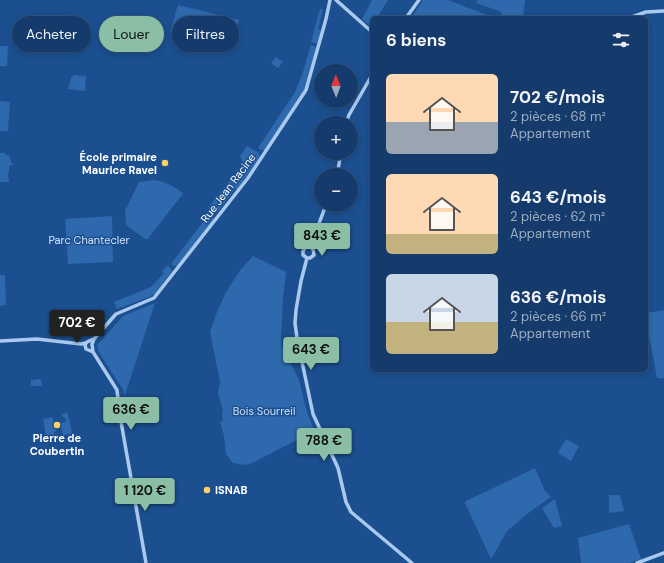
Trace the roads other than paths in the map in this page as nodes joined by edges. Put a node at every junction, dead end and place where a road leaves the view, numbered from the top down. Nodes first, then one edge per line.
1 (331, 0) edge
2 (336, 0) edge
3 (419, 0) edge
4 (664, 11) edge
5 (407, 16) edge
6 (635, 16) edge
7 (370, 30) edge
8 (370, 78) edge
9 (349, 116) edge
10 (323, 212) edge
11 (310, 247) junction
12 (306, 258) junction
13 (0, 341) edge
14 (89, 345) junction
15 (664, 553) edge
16 (146, 563) edge
17 (412, 563) edge
18 (637, 563) edge

1 - 14 street, Rue Jean Racine
2 - 7 street
3 - 5 street
4 - 6 street
8 - 9 street
10 - 11 street
11 - 12 street
11 - 12 street
12 - 17 street
13 - 14 street
14 - 16 street
15 - 18 street

